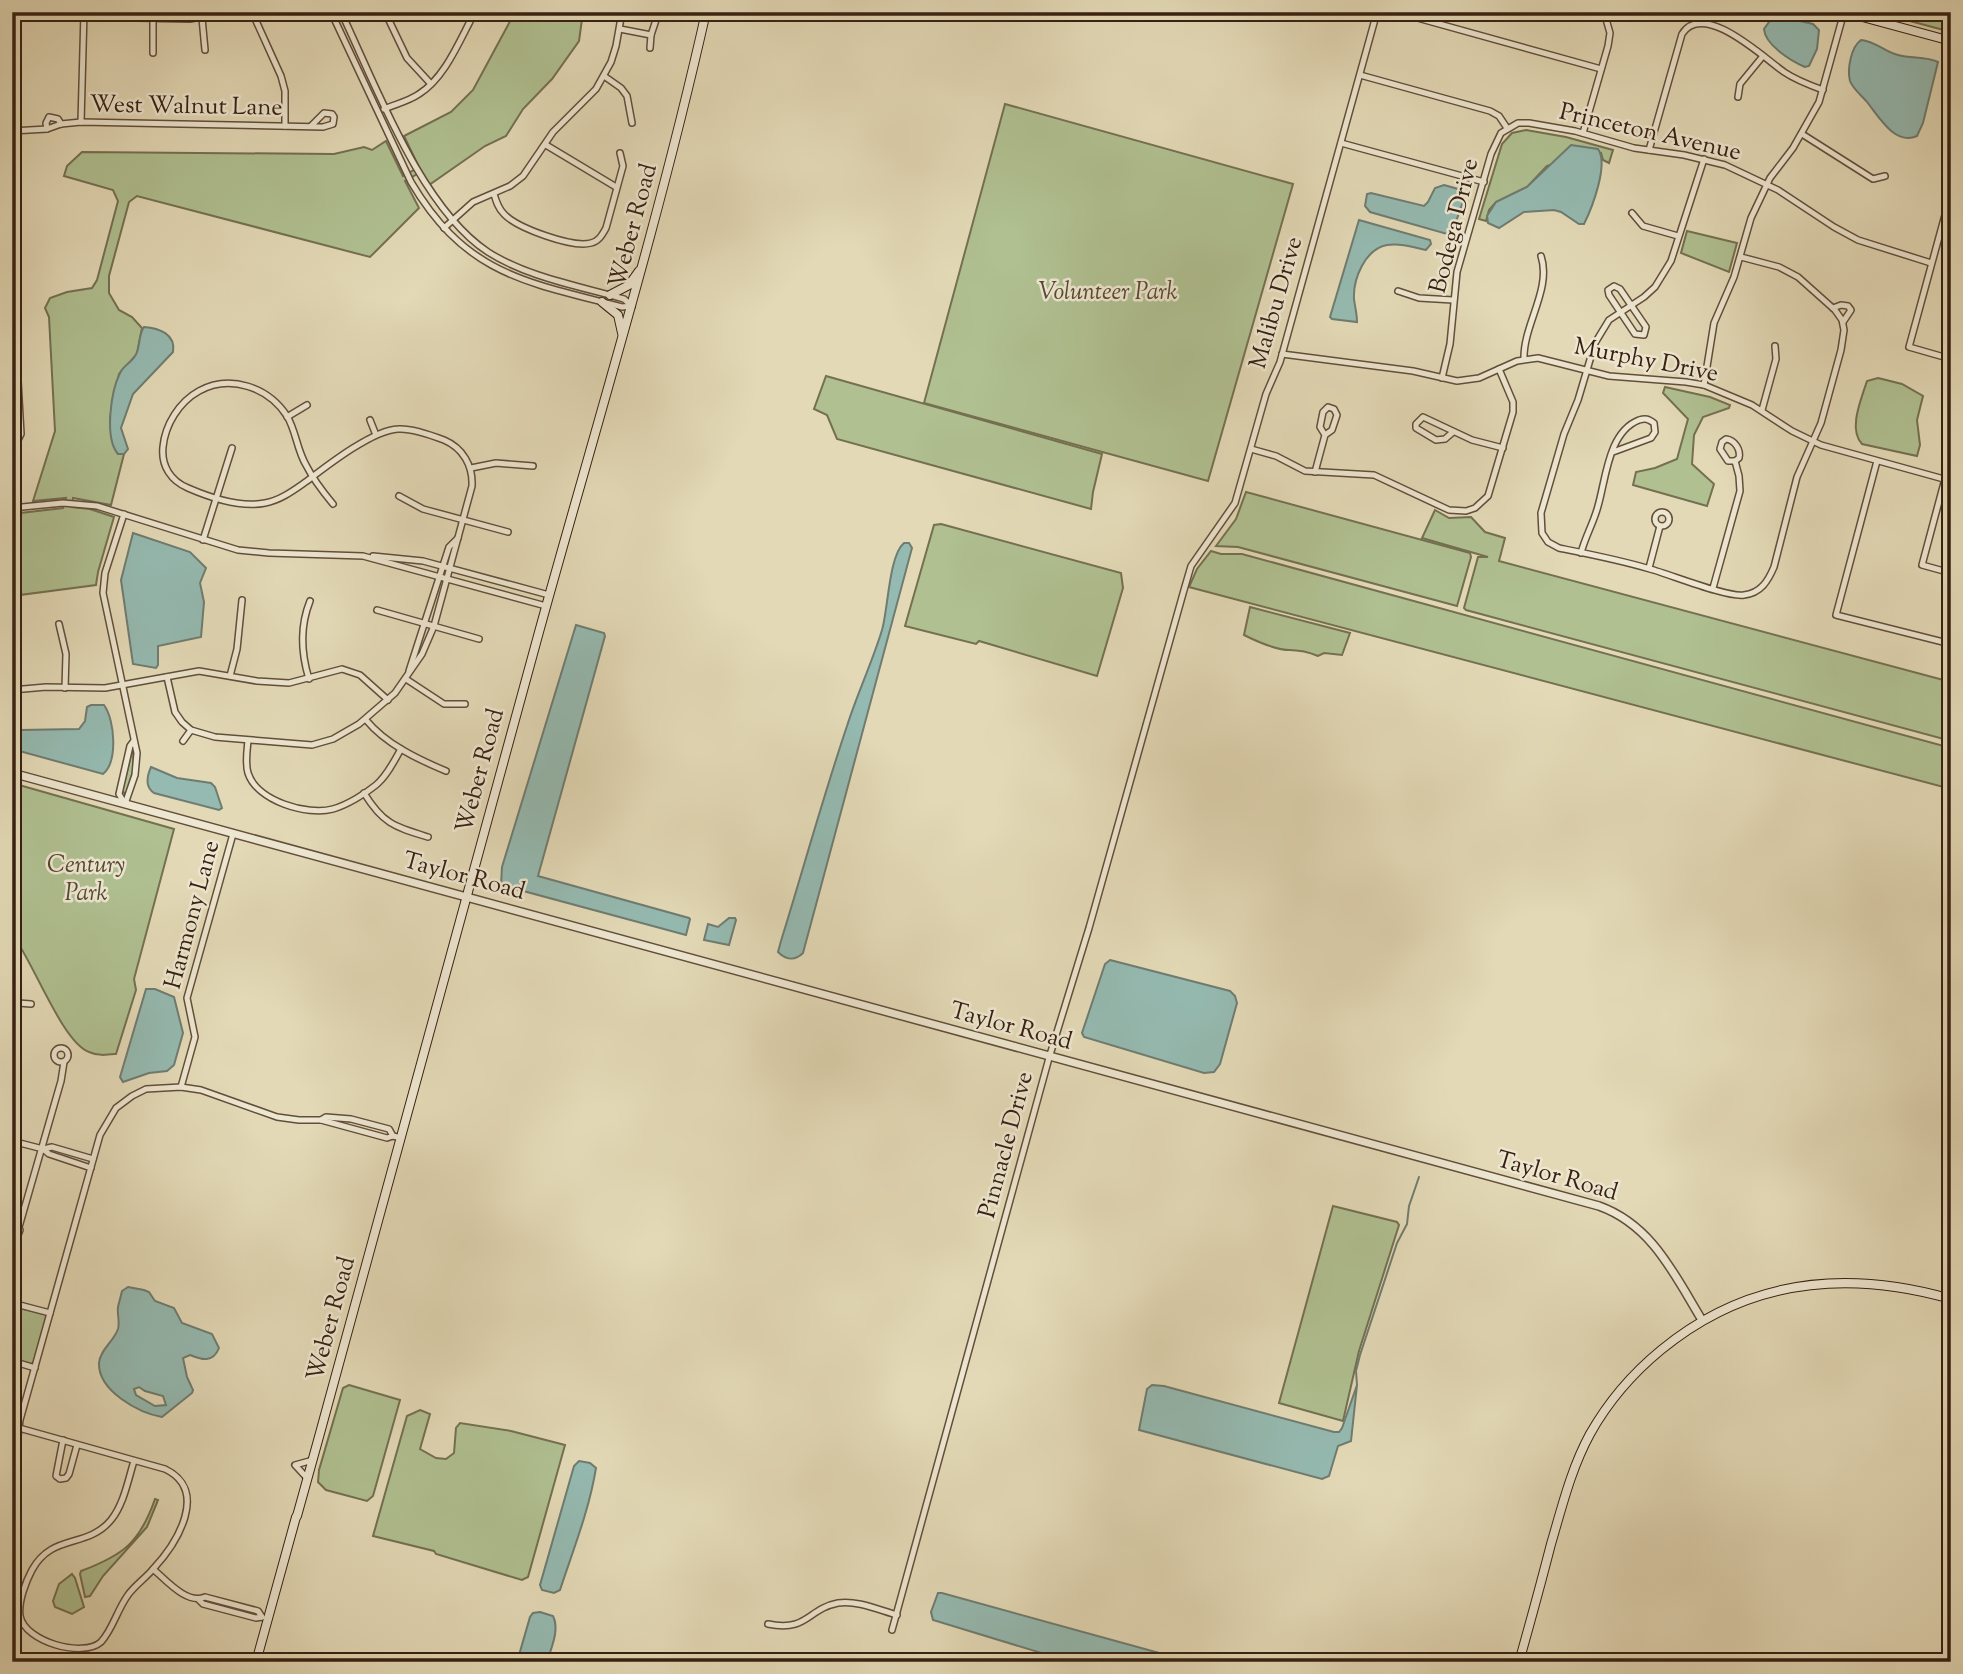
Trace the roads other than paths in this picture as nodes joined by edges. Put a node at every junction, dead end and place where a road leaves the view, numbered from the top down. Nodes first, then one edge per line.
1 (228, 12) edge
2 (252, 12) edge
3 (331, 12) edge
4 (341, 12) edge
5 (385, 12) edge
6 (475, 12) edge
7 (622, 12) edge
8 (706, 12) edge
9 (1377, 12) edge
10 (1396, 12) edge
11 (1614, 12) edge
12 (1844, 12) edge
13 (658, 14) dead end
14 (1604, 14) edge
15 (84, 15) edge
16 (153, 18) junction
17 (202, 18) junction
18 (620, 29) junction
19 (651, 34) junction
20 (1951, 41) edge
21 (650, 48) dead end
22 (205, 50) dead end
23 (153, 53) dead end
24 (1763, 56) junction
25 (1601, 69) junction
26 (1360, 75) junction
27 (604, 76) junction
28 (431, 85) junction
29 (1824, 90) junction
30 (1738, 97) dead end
31 (387, 108) junction
32 (378, 112) junction
33 (80, 122) junction
34 (632, 123) dead end
35 (61, 124) junction
36 (285, 126) junction
37 (311, 126) dead end
38 (1507, 128) junction
39 (47, 129) junction
40 (12, 131) edge
41 (1583, 133) junction
42 (1802, 134) junction
43 (1341, 143) junction
44 (546, 145) junction
45 (1649, 150) junction
46 (620, 153) dead end
47 (1704, 159) junction
48 (1885, 176) dead end
49 (1484, 182) junction
50 (1767, 184) junction
51 (616, 187) junction
52 (1951, 193) edge
53 (494, 194) junction
54 (1632, 213) dead end
55 (453, 219) junction
56 (444, 228) junction
57 (1678, 236) junction
58 (1541, 256) dead end
59 (1741, 257) junction
60 (1931, 263) junction
61 (643, 265) junction
62 (1398, 291) dead end
63 (610, 295) junction
64 (1453, 300) junction
65 (602, 302) junction
66 (1632, 305) junction
67 (632, 306) junction
68 (1833, 308) junction
69 (1620, 312) junction
70 (1843, 323) junction
71 (12, 330) edge
72 (623, 338) junction
73 (1775, 346) dead end
74 (1282, 354) junction
75 (1524, 359) junction
76 (1951, 359) edge
77 (1499, 369) junction
78 (1587, 369) junction
79 (1442, 378) junction
80 (1704, 386) junction
81 (15, 393) edge
82 (307, 405) dead end
83 (1762, 411) junction
84 (287, 417) junction
85 (370, 421) dead end
86 (1453, 432) junction
87 (376, 435) junction
88 (1325, 435) junction
89 (1812, 442) junction
90 (232, 448) dead end
91 (1503, 448) junction
92 (1251, 449) junction
93 (12, 452) edge
94 (1613, 452) junction
95 (1735, 461) dead end
96 (1877, 461) junction
97 (533, 467) dead end
98 (471, 468) junction
99 (165, 470) junction
100 (1315, 472) junction
101 (156, 474) dead end
102 (313, 477) junction
103 (1948, 480) edge
104 (399, 496) dead end
105 (217, 497) junction
106 (333, 504) dead end
107 (12, 508) edge
108 (124, 514) junction
109 (464, 520) junction
110 (1660, 526) dead end
111 (509, 533) dead end
112 (460, 535) junction
113 (203, 540) junction
114 (1581, 553) junction
115 (363, 556) junction
116 (443, 566) junction
117 (451, 568) junction
118 (1649, 568) junction
119 (1951, 573) edge
120 (440, 576) junction
121 (448, 578) junction
122 (1713, 588) junction
123 (1184, 590) joint
124 (550, 595) junction
125 (243, 600) dead end
126 (310, 601) dead end
127 (546, 606) junction
128 (377, 610) dead end
129 (59, 624) dead end
130 (426, 624) junction
131 (434, 626) junction
132 (479, 639) dead end
133 (1951, 644) edge
134 (230, 676) junction
135 (167, 677) junction
136 (309, 678) junction
137 (407, 678) junction
138 (122, 685) junction
139 (65, 688) junction
140 (12, 690) edge
141 (388, 700) junction
142 (465, 704) dead end
143 (366, 720) junction
144 (191, 730) junction
145 (183, 741) dead end
146 (248, 741) junction
147 (133, 742) junction
148 (401, 749) junction
149 (446, 771) dead end
150 (12, 773) edge
151 (364, 793) junction
152 (125, 804) junction
153 (233, 834) junction
154 (428, 837) dead end
155 (466, 897) junction
156 (31, 1004) dead end
157 (12, 1006) edge
158 (1049, 1058) junction
159 (64, 1062) dead end
160 (12, 1072) edge
161 (12, 1080) edge
162 (181, 1087) junction
163 (397, 1137) junction
164 (12, 1141) edge
165 (43, 1149) junction
166 (93, 1159) junction
167 (91, 1168) junction
168 (12, 1223) edge
169 (19, 1227) junction
170 (12, 1238) edge
171 (1951, 1299) edge
172 (12, 1303) edge
173 (50, 1313) junction
174 (1702, 1320) junction
175 (12, 1362) edge
176 (35, 1368) junction
177 (12, 1424) edge
178 (19, 1427) junction
179 (63, 1440) junction
180 (77, 1446) junction
181 (313, 1460) junction
182 (134, 1461) junction
183 (307, 1479) junction
184 (12, 1483) edge
185 (153, 1569) junction
186 (897, 1615) junction
187 (265, 1617) junction
188 (768, 1624) dead end
189 (892, 1630) dead end
190 (256, 1662) edge
191 (1519, 1662) edge

1 - 17 street
2 - 36 street
3 - 32 street
4 - 31 street
5 - 28 street
6 - 28 street
7 - 18 street
8 - 61 main road, Weber Road
9 - 26 street, Malibu Drive
10 - 25 street
11 - 14 street
12 - 20 main road
12 - 29 street
13 - 19 street
14 - 25 street
15 - 16 street
15 - 33 street
16 - 17 street
16 - 23 street
17 - 22 street
18 - 19 street
18 - 27 street
19 - 21 street
24 - 29 street
24 - 30 street
24 - 45 street
25 - 41 street
26 - 38 street
26 - 43 street, Malibu Drive
27 - 34 street
27 - 44 street
28 - 31 street
29 - 42 street
31 - 32 street
31 - 55 street
32 - 56 street
33 - 35 street, West Walnut Lane
33 - 36 street, West Walnut Lane
35 - 39 street, West Walnut Lane
35 - 39 street, West Walnut Lane
36 - 37 street, West Walnut Lane
38 - 41 street, Princeton Avenue
38 - 49 street, Bodega Drive
39 - 40 street, West Walnut Lane
41 - 45 street, Princeton Avenue
42 - 48 street
42 - 50 street
43 - 49 street
43 - 74 street, Malibu Drive
44 - 51 street
44 - 53 street
45 - 47 street, Princeton Avenue
46 - 51 street
47 - 50 street, Princeton Avenue
47 - 57 street
49 - 64 street, Bodega Drive
50 - 59 street
50 - 60 street, Princeton Avenue
51 - 53 street
52 - 60 street
53 - 55 street
54 - 57 street
55 - 56 street
55 - 63 street
56 - 65 street
57 - 66 street
58 - 75 street
59 - 68 street
59 - 80 street
60 - 76 street
61 - 63 main road
61 - 67 main road, Weber Road
62 - 64 street
63 - 67 street
64 - 79 street, Bodega Drive
65 - 67 street
65 - 72 main road
66 - 69 street
66 - 69 street
66 - 69 street
67 - 72 main road, Weber Road
68 - 70 street
68 - 70 street
69 - 78 street
70 - 89 street
71 - 81 street
72 - 124 main road, Weber Road
73 - 83 street
74 - 79 street, Murphy Drive
74 - 92 street, Malibu Drive
75 - 77 street, Murphy Drive
75 - 78 street, Murphy Drive
77 - 79 street, Murphy Drive
77 - 91 street
78 - 80 street, Murphy Drive
78 - 114 street
80 - 83 street, Murphy Drive
81 - 93 street
82 - 84 street
83 - 89 street, Murphy Drive
84 - 99 street
84 - 102 street
85 - 87 street
86 - 86 street
86 - 91 street
87 - 98 street
87 - 102 street
88 - 88 street
88 - 100 street
89 - 96 street, Murphy Drive
89 - 122 street
90 - 105 street
91 - 100 street
92 - 100 street
92 - 123 street, Malibu Drive
94 - 94 street
94 - 114 street
95 - 122 street
96 - 103 street, Murphy Drive
96 - 133 street
97 - 98 street
98 - 109 street
99 - 101 street
99 - 105 street
102 - 105 street
102 - 106 street
103 - 119 street
104 - 109 street
105 - 113 street
107 - 108 street
108 - 113 street
108 - 138 street
109 - 111 street
109 - 112 street
110 - 118 street
112 - 116 street
112 - 117 street
113 - 115 street
114 - 118 street
115 - 116 street
115 - 120 street
116 - 117 street
116 - 120 street
117 - 121 street
117 - 124 street
118 - 122 street
120 - 121 street
120 - 130 street
121 - 127 street
121 - 131 street
123 - 158 street, Pinnacle Drive
124 - 127 main road, Weber Road
125 - 134 street
126 - 136 street
127 - 155 main road, Weber Road
128 - 130 street
129 - 139 street
130 - 131 street
130 - 137 street
131 - 132 street
131 - 137 street
134 - 135 street
134 - 136 street
135 - 138 street
135 - 144 street
136 - 141 street
137 - 141 street
137 - 142 street
138 - 139 street
138 - 147 street
139 - 140 street
141 - 143 street
143 - 146 street
143 - 148 street
144 - 145 street
144 - 146 street
146 - 151 street
147 - 152 street
147 - 152 street
148 - 149 street
148 - 151 street
150 - 152 street, Taylor Road
151 - 154 street
152 - 153 street, Taylor Road
153 - 155 street, Taylor Road
153 - 162 street, Harmony Lane
155 - 158 street, Taylor Road
155 - 163 main road, Weber Road
156 - 157 street
158 - 174 street, Taylor Road
158 - 186 street, Pinnacle Drive
159 - 165 street
160 - 161 street
162 - 163 street
162 - 166 street
163 - 181 main road, Weber Road
164 - 165 street
165 - 166 street
165 - 167 street
165 - 169 street
166 - 167 street
167 - 173 street
168 - 169 street
169 - 170 street
171 - 174 main road
172 - 173 street
173 - 176 street
174 - 191 main road
175 - 176 street
176 - 178 street
177 - 178 street
178 - 179 street
178 - 184 street
179 - 180 street
179 - 180 street
180 - 182 street
181 - 183 main road, Weber Road
181 - 183 street
182 - 185 street
182 - 185 street
183 - 187 main road, Weber Road
185 - 187 street
186 - 188 street
186 - 189 street, Pinnacle Drive
187 - 190 main road, Weber Road

